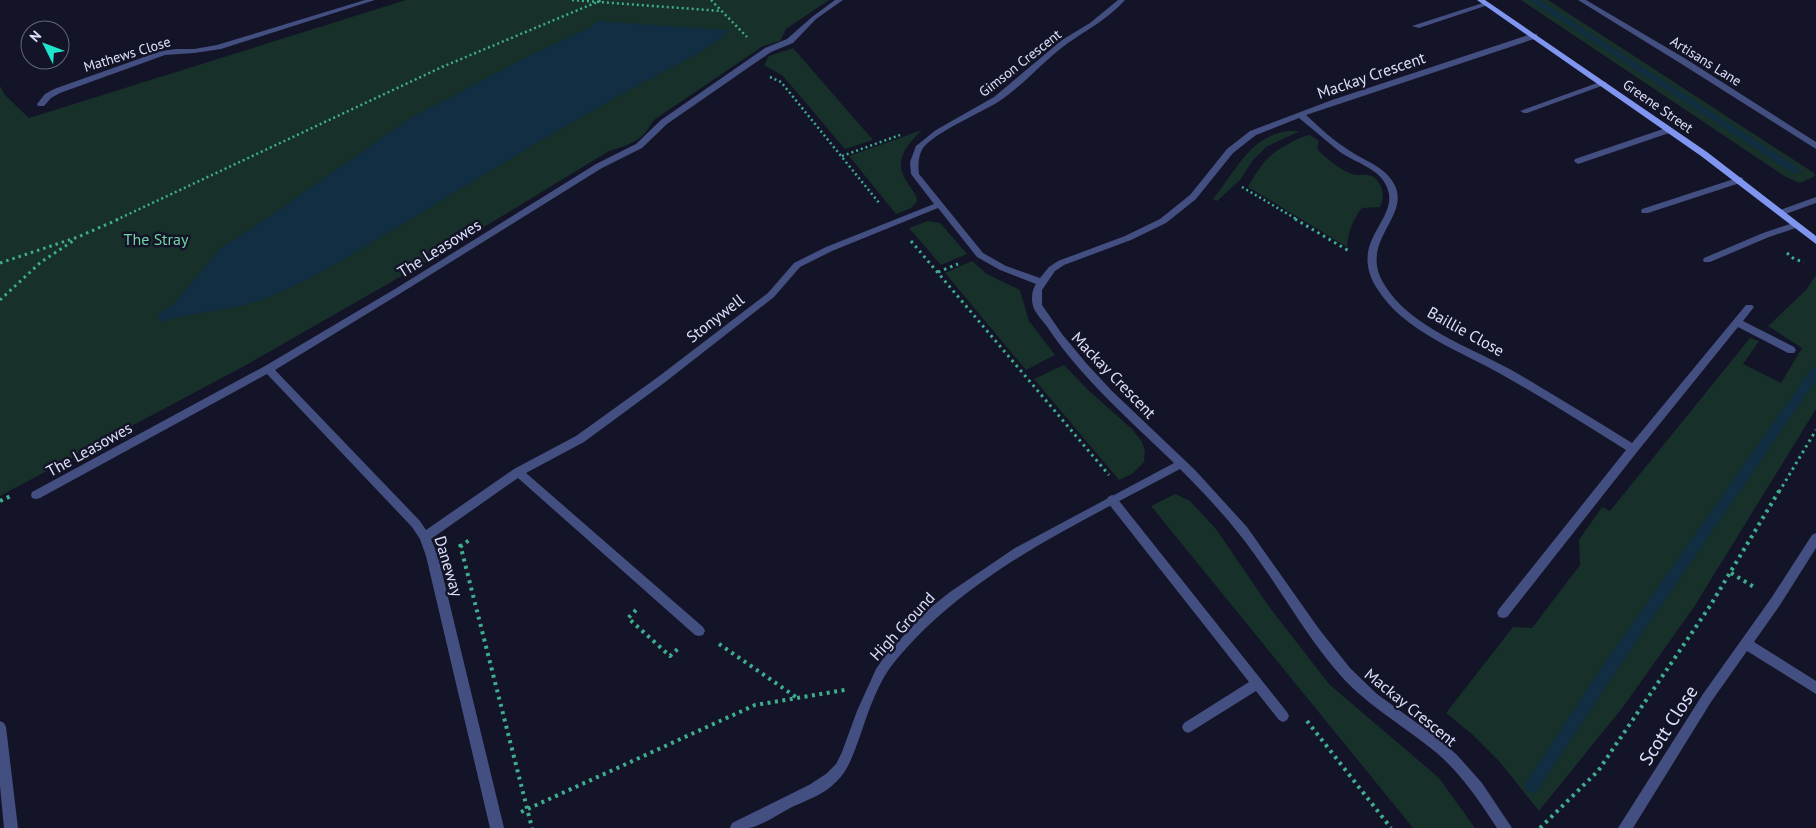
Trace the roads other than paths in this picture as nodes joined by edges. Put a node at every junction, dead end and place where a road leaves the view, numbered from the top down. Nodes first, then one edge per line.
1 (372, 0) edge
2 (840, 0) edge
3 (1122, 0) edge
4 (1581, 0) edge
5 (1483, 2) edge
6 (1416, 26) dead end
7 (1534, 36) junction
8 (1603, 84) junction
9 (41, 104) dead end
10 (1524, 111) dead end
11 (1301, 115) junction
12 (1669, 130) junction
13 (1816, 146) edge
14 (1578, 161) dead end
15 (1740, 180) junction
16 (1816, 200) edge
17 (938, 206) junction
18 (1645, 211) dead end
19 (1780, 213) junction
20 (1796, 225) junction
21 (1816, 241) edge
22 (1707, 260) dead end
23 (1040, 282) junction
24 (1749, 307) dead end
25 (1737, 322) junction
26 (1791, 350) dead end
27 (268, 369) junction
28 (1633, 449) junction
29 (1181, 464) junction
30 (518, 472) junction
31 (36, 496) dead end
32 (1112, 500) junction
33 (425, 537) junction
34 (1816, 538) edge
35 (1503, 613) dead end
36 (699, 631) dead end
37 (1745, 643) junction
38 (1258, 683) junction
39 (1816, 688) edge
40 (1284, 716) dead end
41 (0, 727) edge
42 (1188, 727) dead end
43 (4, 800) edge
44 (496, 827) edge
45 (11, 828) edge
46 (737, 828) edge
47 (1505, 828) edge
48 (1625, 828) edge

1 - 9 street, Mathews Close
2 - 27 street, The Leasowes
3 - 17 street, Gimson Crescent
4 - 13 street, Artisans Lane
5 - 6 street
5 - 7 street, Greene Street
7 - 8 street, Greene Street
7 - 11 street, Mackay Crescent
8 - 10 street
8 - 12 street, Greene Street
11 - 23 street, Mackay Crescent
11 - 28 street, Baillie Close
12 - 14 street
12 - 15 street, Greene Street
15 - 18 street
15 - 19 street, Greene Street
16 - 19 street
17 - 23 street, Gimson Crescent
17 - 30 street, Stonywell
19 - 20 street, Greene Street
20 - 21 street, Greene Street
20 - 22 street
23 - 29 street, Mackay Crescent
24 - 25 street
25 - 26 street
25 - 28 street
27 - 31 street, The Leasowes
27 - 33 street, Daneway
28 - 35 street
29 - 32 street, High Ground
29 - 47 street, Mackay Crescent
30 - 33 street, Stonywell
30 - 36 street
32 - 38 street
32 - 46 street, High Ground
33 - 44 street, Daneway
34 - 37 street, Scott Close
37 - 39 street
37 - 48 street, Scott Close
38 - 40 street
38 - 42 street
41 - 43 street
43 - 45 street

